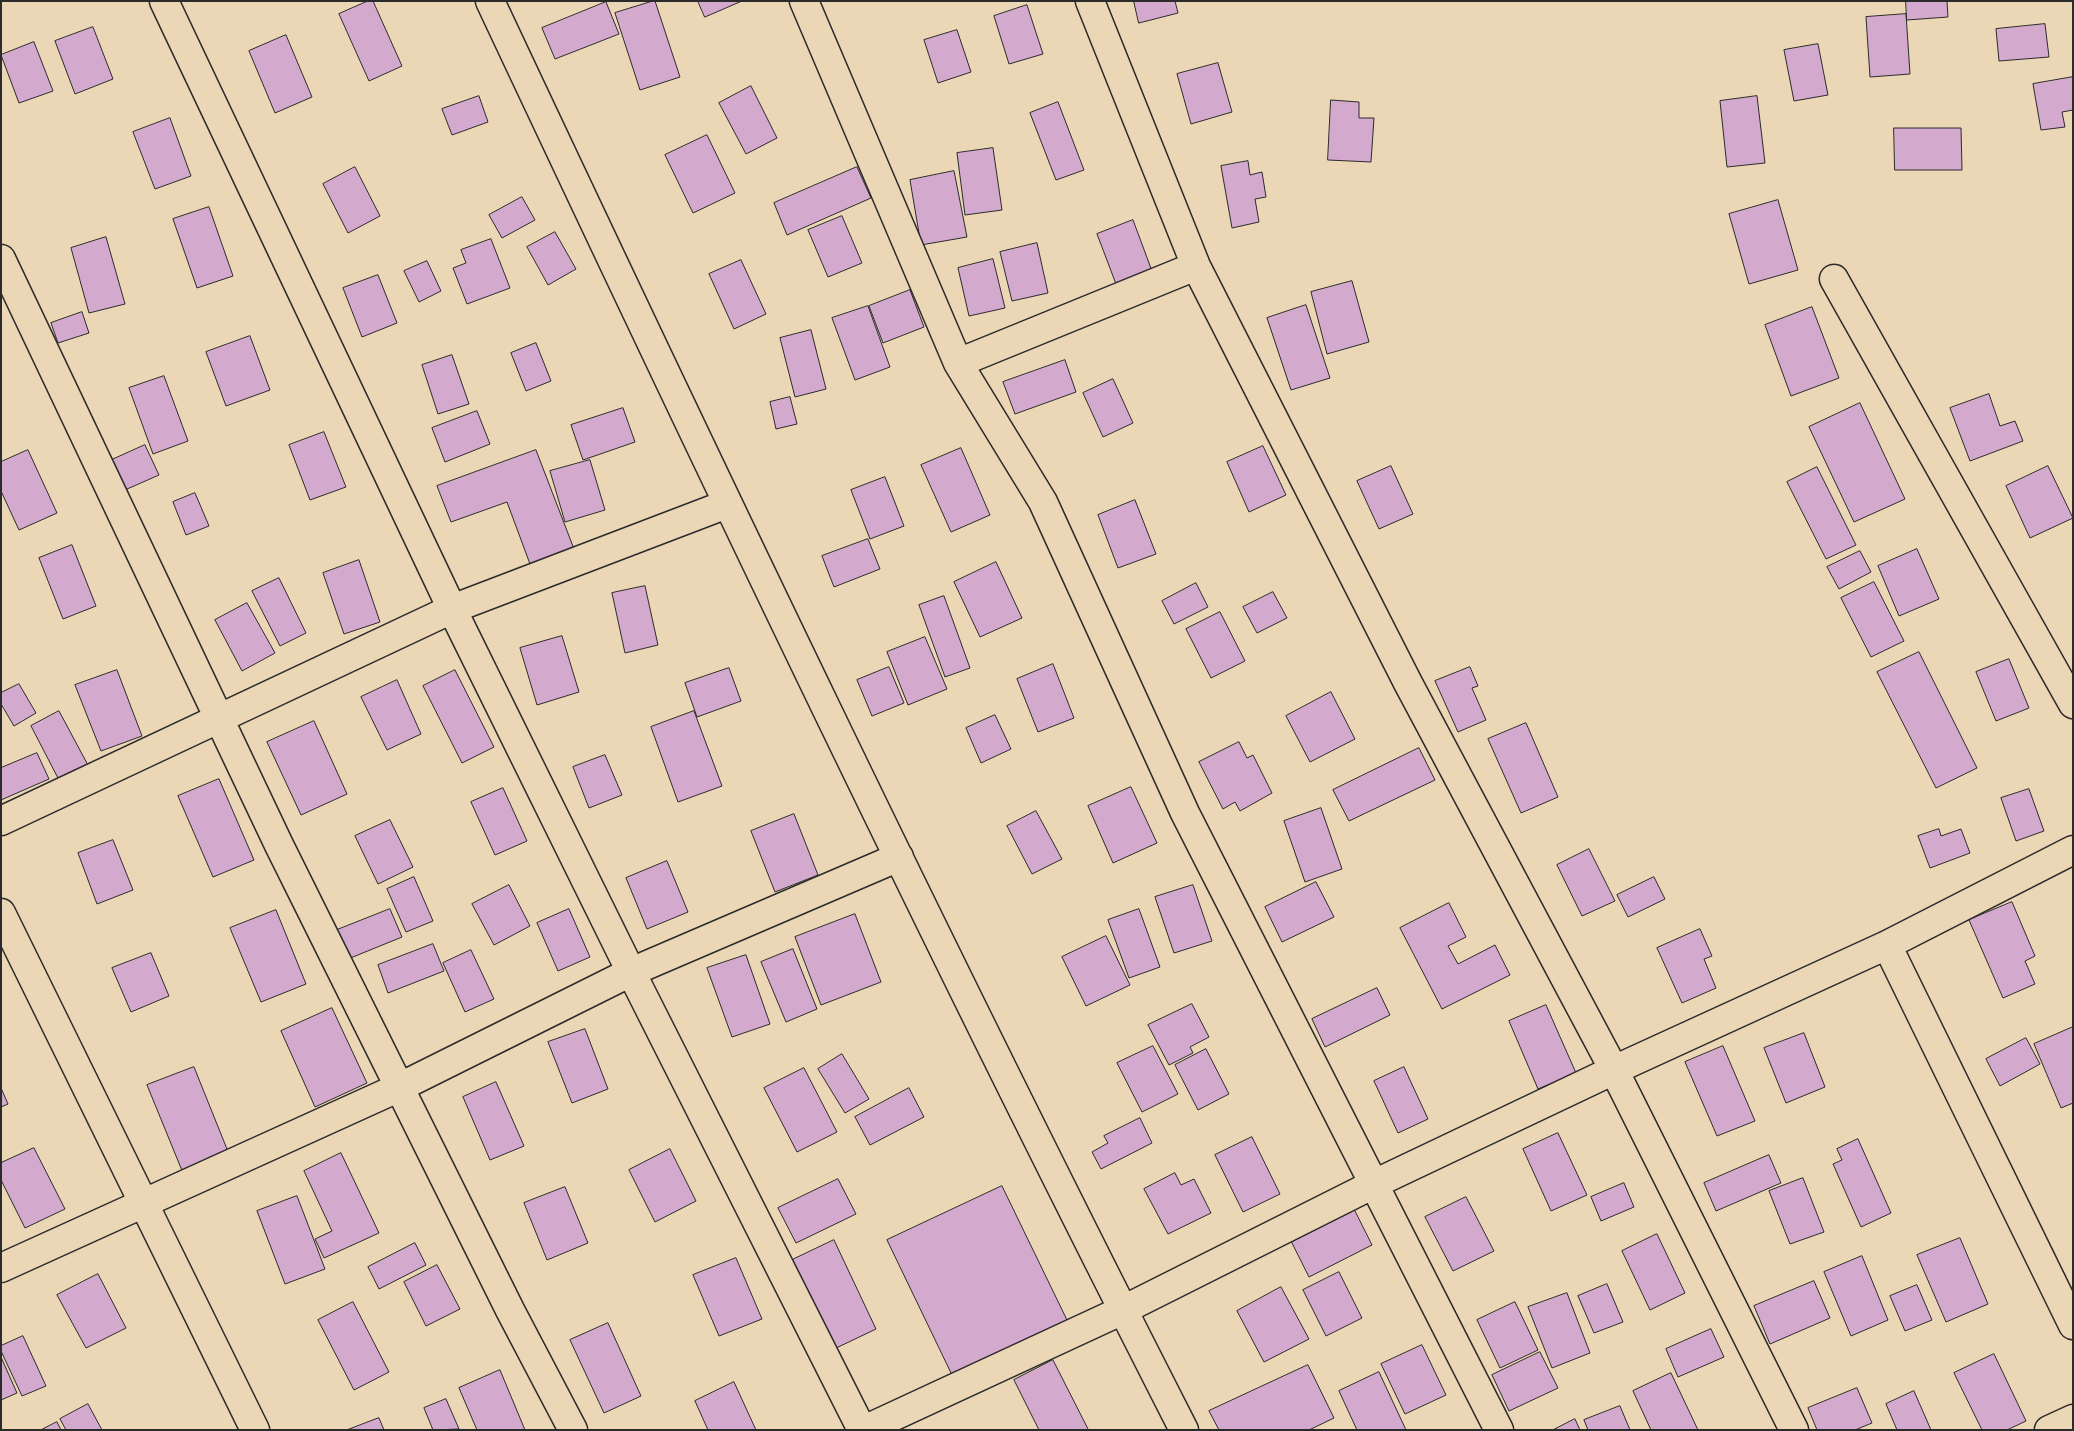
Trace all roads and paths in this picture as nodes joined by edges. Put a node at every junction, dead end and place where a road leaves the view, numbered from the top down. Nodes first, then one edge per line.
1 (164, 1) edge
2 (490, 1) edge
3 (804, 1) edge
4 (1090, 1) edge
5 (1, 259) edge
6 (1196, 266) junction
7 (1834, 279) dead end
8 (958, 363) junction
9 (727, 504) junction
10 (452, 609) junction
11 (2073, 704) edge
12 (218, 720) junction
13 (1, 821) edge
14 (2073, 850) edge
15 (899, 857) junction
16 (1, 913) edge
17 (1887, 945) junction
18 (631, 972) junction
19 (1614, 1070) junction
20 (400, 1087) junction
21 (1374, 1184) junction
22 (144, 1202) junction
23 (1, 1268) edge
24 (1123, 1310) junction
25 (2073, 1325) edge
26 (2073, 1419) edge
27 (255, 1430) edge
28 (573, 1430) edge
29 (863, 1430) edge
30 (1184, 1430) edge
31 (1498, 1430) edge
32 (1794, 1430) edge
33 (2049, 1430) edge

1 - 10 street
2 - 9 street
3 - 8 street
4 - 6 street
5 - 12 street
6 - 8 street
6 - 19 street
7 - 11 street
8 - 21 street
9 - 10 street
9 - 15 street
10 - 12 street
10 - 18 street
12 - 13 street
12 - 20 street
14 - 17 street
15 - 18 street
15 - 24 street
16 - 22 street
17 - 19 street
17 - 25 street
18 - 20 street
18 - 29 street
19 - 21 street
19 - 32 street
20 - 22 street
20 - 28 street
21 - 24 street
21 - 31 street
22 - 23 street
22 - 27 street
24 - 29 street
24 - 30 street
26 - 33 street

